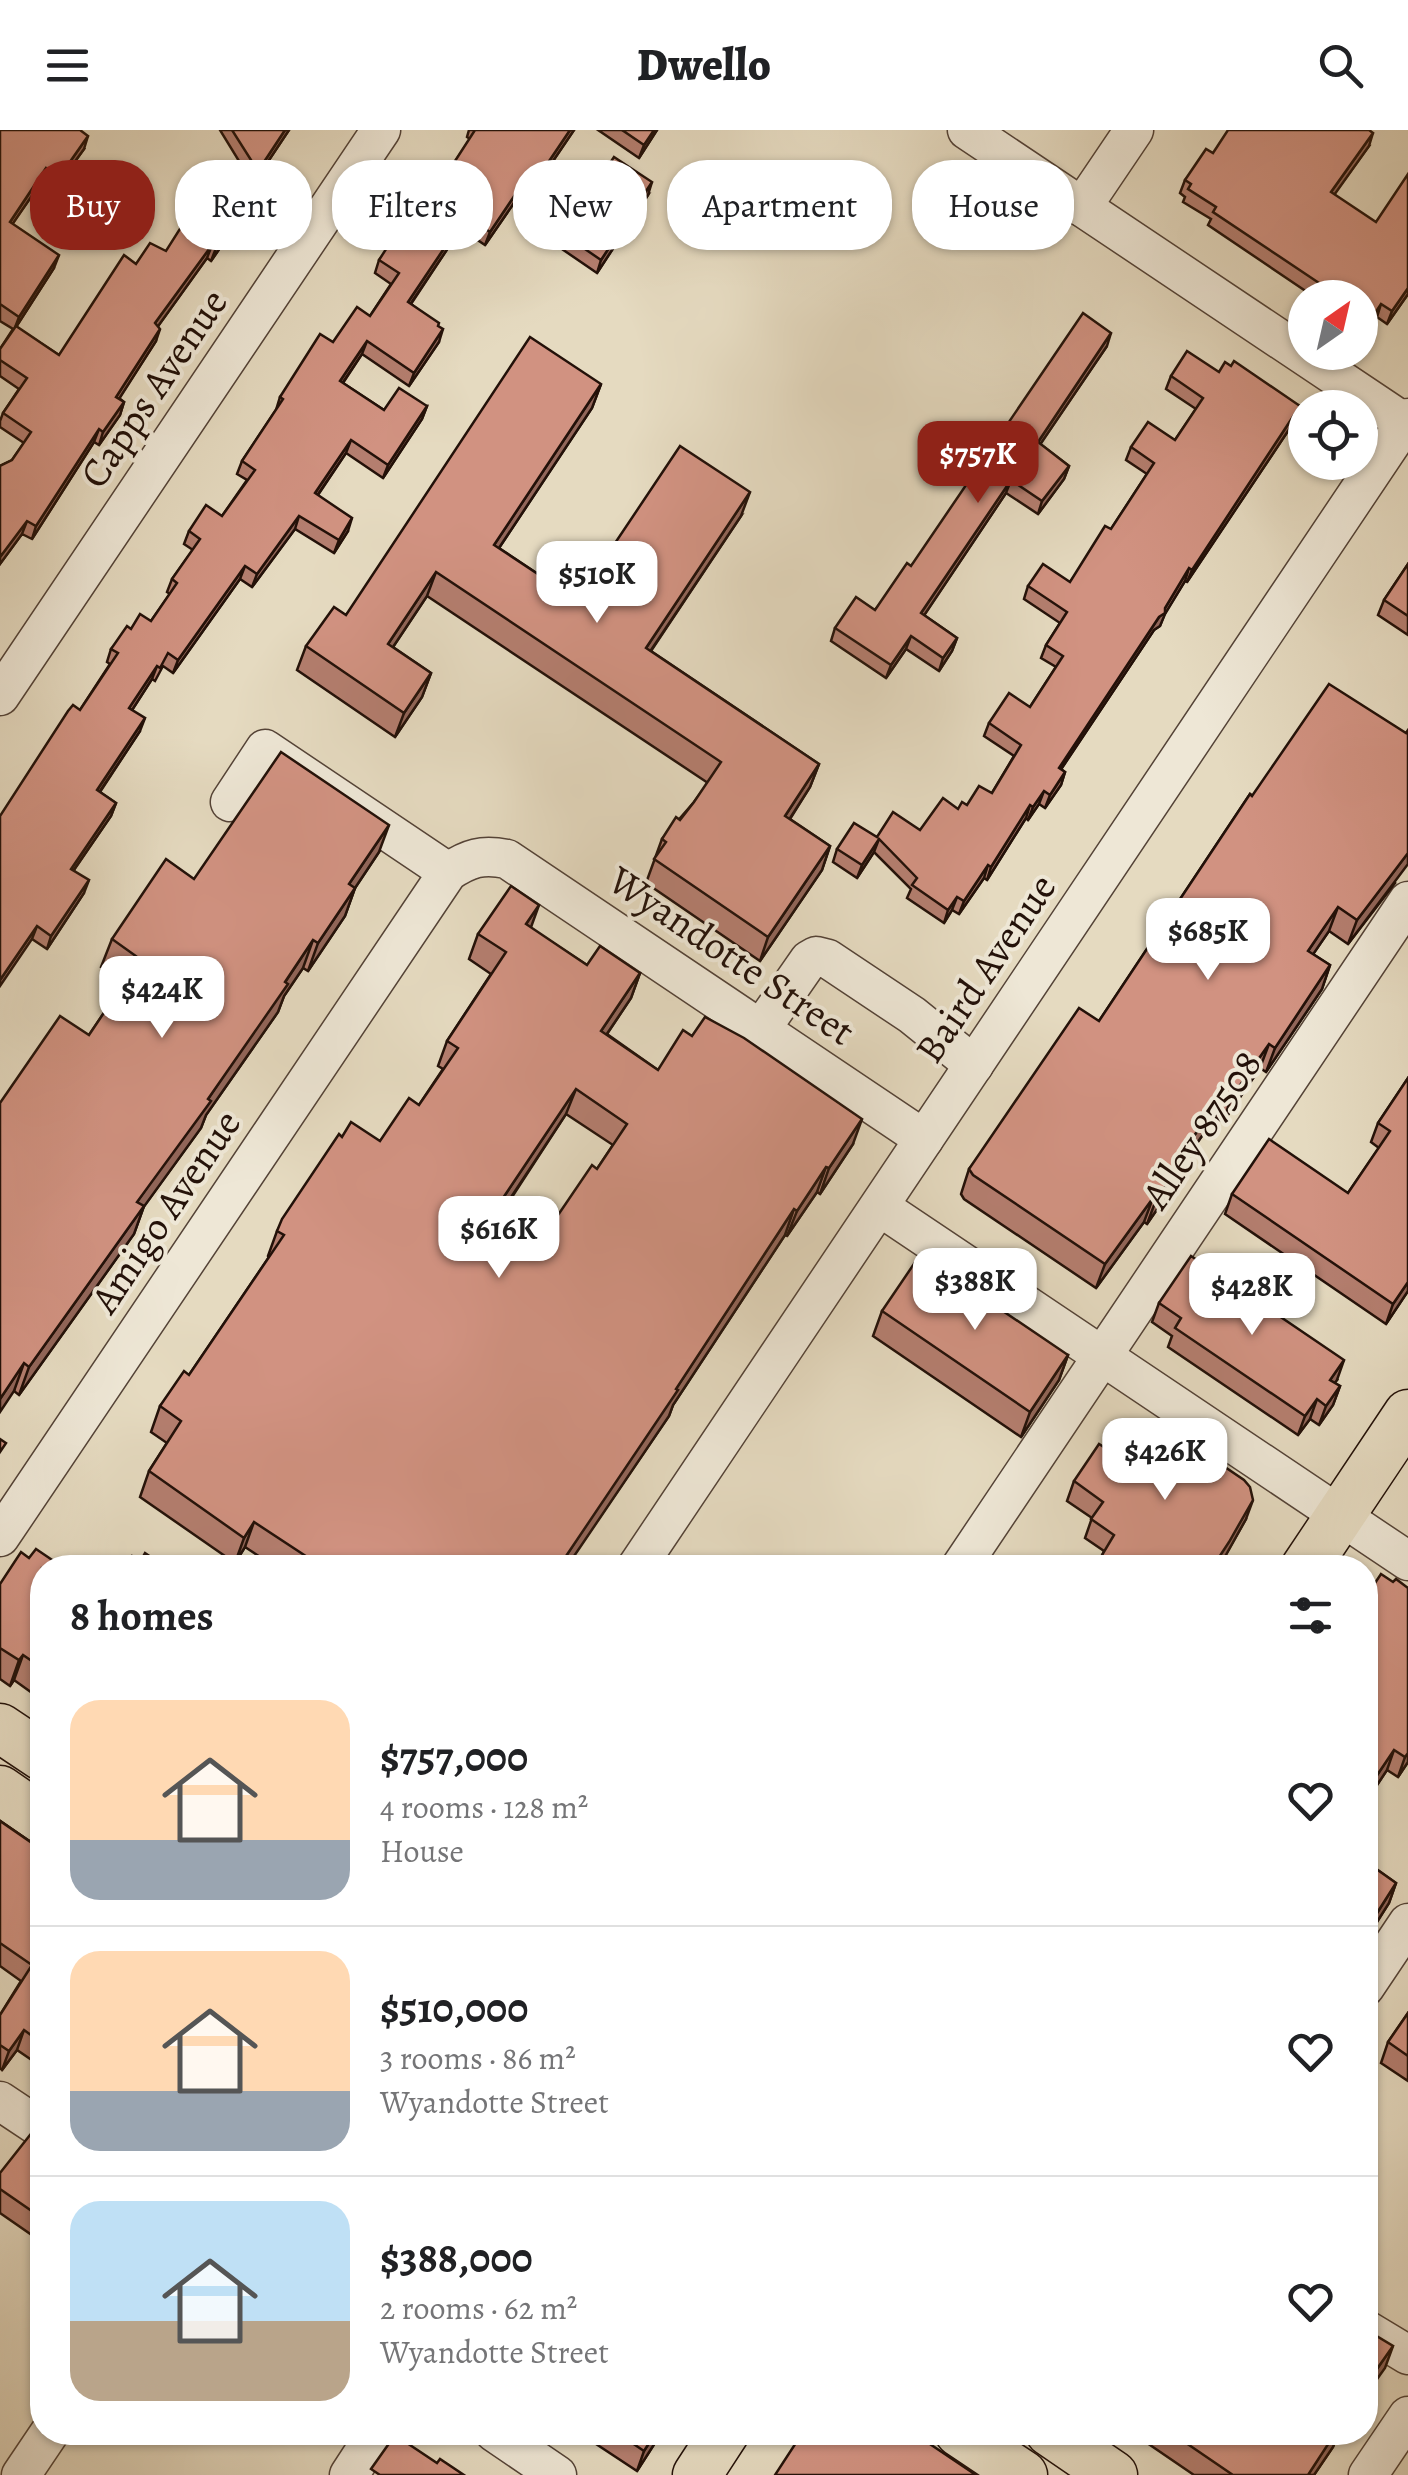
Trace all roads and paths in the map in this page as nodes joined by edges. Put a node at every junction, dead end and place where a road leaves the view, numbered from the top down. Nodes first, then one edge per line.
1 (381, 130) edge
2 (968, 130) edge
3 (1134, 130) edge
4 (1082, 207) junction
5 (1407, 422) edge
6 (0, 696) edge
7 (230, 802) dead end
8 (448, 872) junction
9 (1408, 901) edge
10 (761, 1029) junction
11 (974, 1065) junction
12 (924, 1139) junction
13 (880, 1207) junction
14 (1102, 1357) junction
15 (1408, 1414) edge
16 (1340, 1515) junction
17 (0, 1536) edge
18 (645, 1555) edge
19 (969, 1555) edge
20 (1314, 1555) edge
21 (1408, 1562) edge
22 (0, 1728) edge
23 (30, 1748) edge
24 (0, 1790) edge
25 (30, 1811) edge
26 (1408, 1923) edge
27 (1378, 1967) edge
28 (0, 2101) edge
29 (30, 2121) edge
30 (1378, 2337) edge
31 (1408, 2355) edge
32 (1408, 2416) edge
33 (41, 2445) edge
34 (369, 2445) edge
35 (513, 2445) edge
36 (716, 2445) edge
37 (978, 2445) edge
38 (1069, 2445) edge
39 (21, 2475) edge
40 (349, 2475) edge
41 (557, 2475) edge
42 (696, 2475) edge
43 (1022, 2475) edge
44 (1113, 2475) edge
45 (1368, 2475) edge

1 - 6 street, Capps Avenue
2 - 4 street
3 - 4 street
4 - 5 street
5 - 11 street, Baird Avenue
7 - 8 street
8 - 10 street, Wyandotte Street
8 - 17 street, Amigo Avenue
9 - 14 street, Alley 87508
10 - 11 street
10 - 12 street, Wyandotte Street
11 - 12 street, Baird Avenue
12 - 13 street, Baird Avenue
13 - 14 street
13 - 18 street, Baird Avenue
14 - 16 street
14 - 19 street, Alley 87508
15 - 16 main road
16 - 20 main road
16 - 21 street
22 - 23 main road
24 - 25 main road
26 - 27 street
28 - 29 street
30 - 31 street
32 - 45 street
33 - 39 street
34 - 40 street
35 - 41 street
36 - 42 main road
37 - 43 main road
38 - 44 main road

